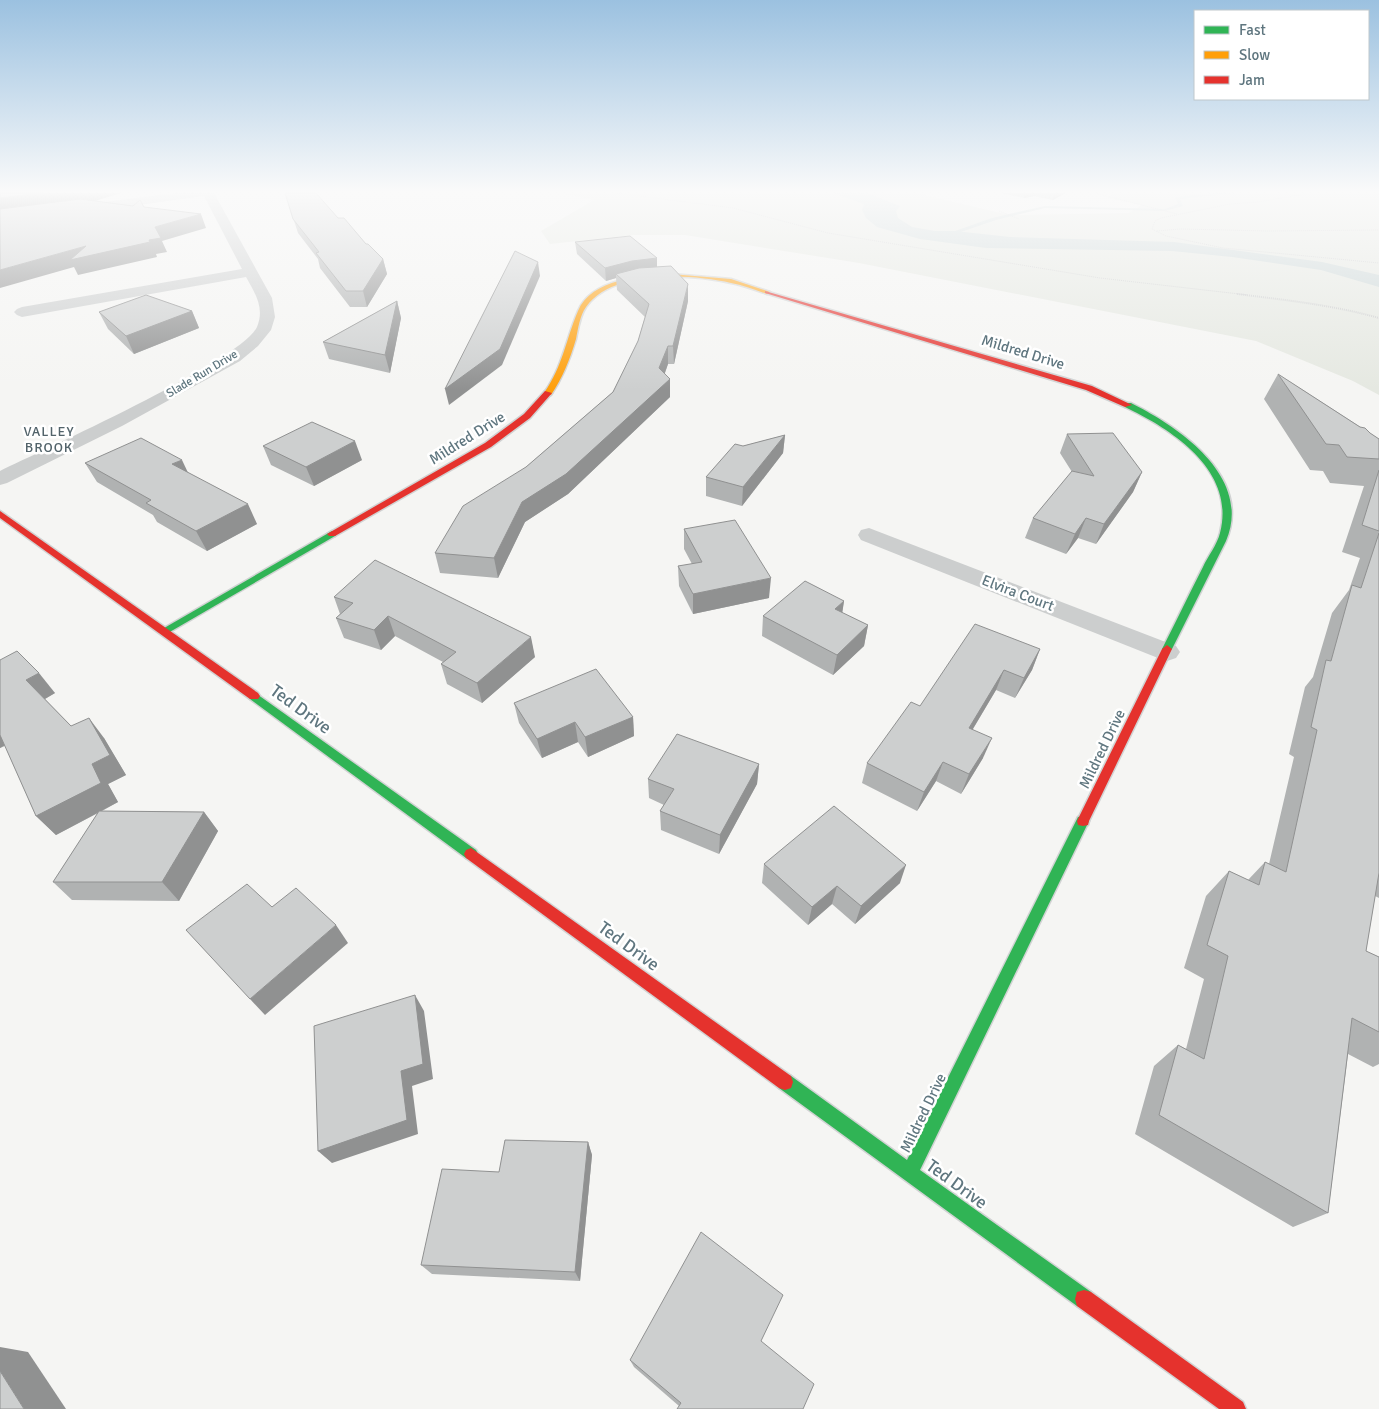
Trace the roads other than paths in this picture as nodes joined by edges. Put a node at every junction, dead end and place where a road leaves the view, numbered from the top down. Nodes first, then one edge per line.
1 (243, 259) edge
2 (250, 272) junction
3 (22, 312) dead end
4 (0, 479) edge
5 (0, 514) edge
6 (869, 535) dead end
7 (164, 630) junction
8 (1167, 652) junction
9 (910, 1172) junction
10 (1236, 1409) edge

1 - 2 street, Slade Run Drive
2 - 3 street
2 - 4 street, Slade Run Drive
5 - 7 street, Ted Drive
6 - 8 street, Elvira Court
7 - 8 street, Mildred Drive
7 - 9 street, Ted Drive
8 - 9 street, Mildred Drive
9 - 10 street, Ted Drive

